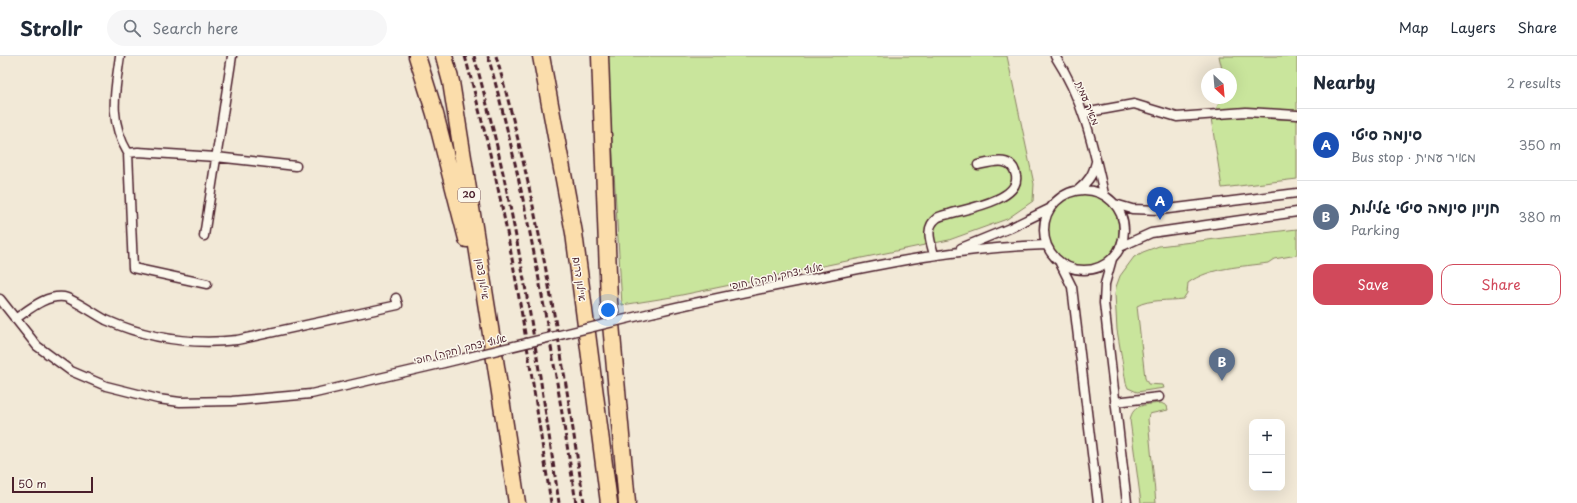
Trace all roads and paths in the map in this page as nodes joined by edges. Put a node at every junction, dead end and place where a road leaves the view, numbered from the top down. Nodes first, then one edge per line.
1 (120, 56) edge
2 (232, 56) edge
3 (417, 56) edge
4 (444, 56) edge
5 (541, 56) edge
6 (600, 56) edge
7 (1055, 56) edge
8 (1084, 113) junction
9 (1297, 115) edge
10 (128, 153) junction
11 (216, 157) junction
12 (1096, 160) junction
13 (978, 165) dead end
14 (296, 166) dead end
15 (1080, 189) junction
16 (1297, 193) edge
17 (1104, 194) junction
18 (1115, 204) junction
19 (1048, 209) junction
20 (1297, 212) edge
21 (204, 236) dead end
22 (1046, 245) junction
23 (1120, 247) junction
24 (953, 252) junction
25 (934, 255) junction
26 (1112, 259) junction
27 (1059, 262) junction
28 (207, 284) dead end
29 (0, 298) edge
30 (396, 298) dead end
31 (15, 319) junction
32 (491, 334) junction
33 (1159, 397) dead end
34 (1115, 402) junction
35 (517, 503) edge
36 (609, 503) edge
37 (627, 503) edge
38 (1098, 503) edge
39 (1127, 503) edge

1 - 10 street
2 - 11 street
3 - 32 highway
4 - 32 highway, איילון צפון / 20
5 - 36 highway, איילון דרום
6 - 37 highway
7 - 8 street, מאיר עמית
8 - 9 street
8 - 12 street, מאיר עמית
10 - 11 street
10 - 28 street
11 - 14 street
11 - 21 street
12 - 15 street
12 - 17 street, מאיר עמית
13 - 25 street
15 - 17 street
15 - 19 street
16 - 18 street
17 - 18 street
18 - 23 street
19 - 22 street
19 - 24 street, אלוף יצחק (חקה) חופי
20 - 23 street
22 - 24 street, אלוף יצחק (חקה) חופי
22 - 27 street
23 - 26 street
24 - 25 street, אלוף יצחק (חקה) חופי
25 - 31 street, אלוף יצחק (חקה) חופי, bridge
26 - 27 street
26 - 34 street
27 - 38 street
29 - 31 street, אלוף יצחק (חקה) חופי
30 - 31 street
32 - 35 highway, איילון צפון / 20
33 - 34 street
34 - 39 street

